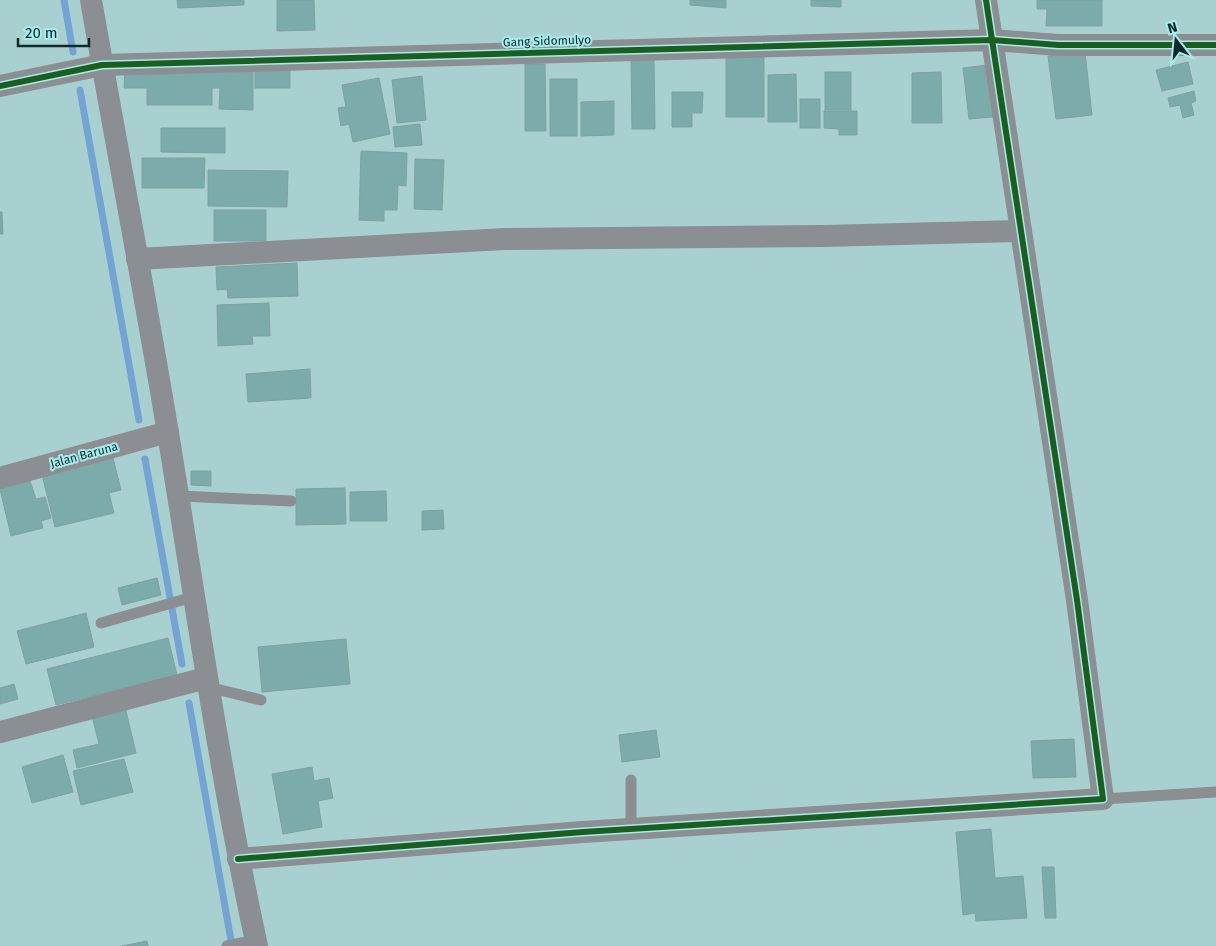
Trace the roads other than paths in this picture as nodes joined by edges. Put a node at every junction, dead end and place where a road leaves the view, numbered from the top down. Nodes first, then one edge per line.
1 (91, 0) edge
2 (986, 0) edge
3 (992, 40) junction
4 (1216, 45) edge
5 (102, 65) junction
6 (0, 86) edge
7 (1021, 231) junction
8 (137, 260) junction
9 (168, 432) junction
10 (0, 478) edge
11 (178, 496) junction
12 (291, 501) dead end
13 (186, 599) junction
14 (101, 622) dead end
15 (207, 683) junction
16 (261, 700) dead end
17 (0, 732) edge
18 (631, 780) dead end
19 (1216, 792) edge
20 (1103, 799) junction
21 (631, 829) junction
22 (238, 859) junction
23 (252, 943) edge
24 (227, 946) edge

1 - 5 street
2 - 3 street
3 - 4 street, Gang Sidomulyo
3 - 5 street, Gang Sidomulyo
3 - 7 street
5 - 6 street, Gang Sidomulyo
5 - 8 street
7 - 8 street
7 - 20 street
8 - 9 street
9 - 10 street, Jalan Baruna
9 - 11 street
11 - 12 lane
11 - 13 street
13 - 14 lane
13 - 15 street
15 - 16 lane
15 - 17 street
15 - 22 street
18 - 21 lane
19 - 20 lane
20 - 21 street
21 - 22 street
22 - 23 street
23 - 24 lane

